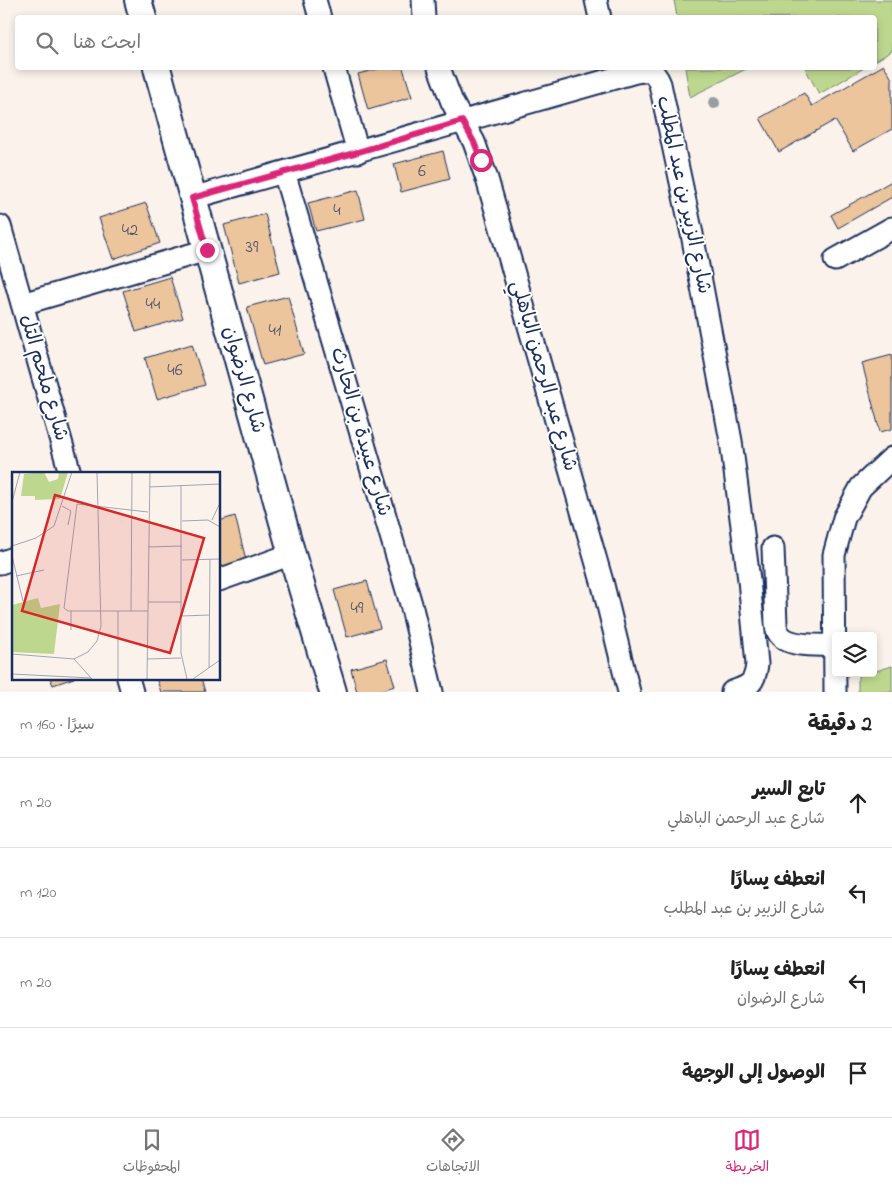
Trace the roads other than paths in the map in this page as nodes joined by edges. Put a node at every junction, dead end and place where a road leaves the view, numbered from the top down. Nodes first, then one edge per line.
1 (138, 0) edge
2 (315, 0) edge
3 (423, 0) edge
4 (596, 0) edge
5 (142, 15) edge
6 (319, 15) edge
7 (424, 15) edge
8 (599, 15) edge
9 (158, 70) edge
10 (335, 70) edge
11 (440, 70) edge
12 (614, 72) edge
13 (462, 121) junction
14 (358, 152) junction
15 (284, 172) junction
16 (192, 198) junction
17 (0, 226) edge
18 (892, 228) edge
19 (207, 250) junction
20 (835, 260) dead end
21 (22, 304) junction
22 (892, 458) edge
23 (70, 472) edge
24 (773, 548) dead end
25 (292, 554) junction
26 (12, 559) edge
27 (0, 563) edge
28 (220, 580) edge
29 (834, 632) edge
30 (832, 646) edge
31 (835, 677) edge
32 (333, 692) edge
33 (432, 692) edge
34 (629, 692) edge
35 (732, 692) edge
36 (835, 692) edge

1 - 5 main road
2 - 6 street
3 - 7 street
4 - 8 street
9 - 16 main road, شارع الرضوان
10 - 14 street
11 - 13 street, شارع عبد الرحمن الباهلي
12 - 13 street, شارع الزبير بن عبد المطلب
12 - 35 street, شارع الزبير بن عبد المطلب
13 - 14 street, شارع الزبير بن عبد المطلب
13 - 34 street, شارع عبد الرحمن الباهلي
14 - 15 street, شارع الزبير بن عبد المطلب
15 - 16 street, شارع الزبير بن عبد المطلب
15 - 33 street, شارع عبيدة بن الحارث
16 - 19 main road, شارع الرضوان
17 - 21 street, شارع ملحم التل
18 - 20 street
19 - 21 street
19 - 25 main road, شارع الرضوان
21 - 23 street, شارع ملحم التل
22 - 29 street
24 - 30 street
25 - 28 street
25 - 32 main road, شارع الرضوان
26 - 27 street
31 - 36 street

